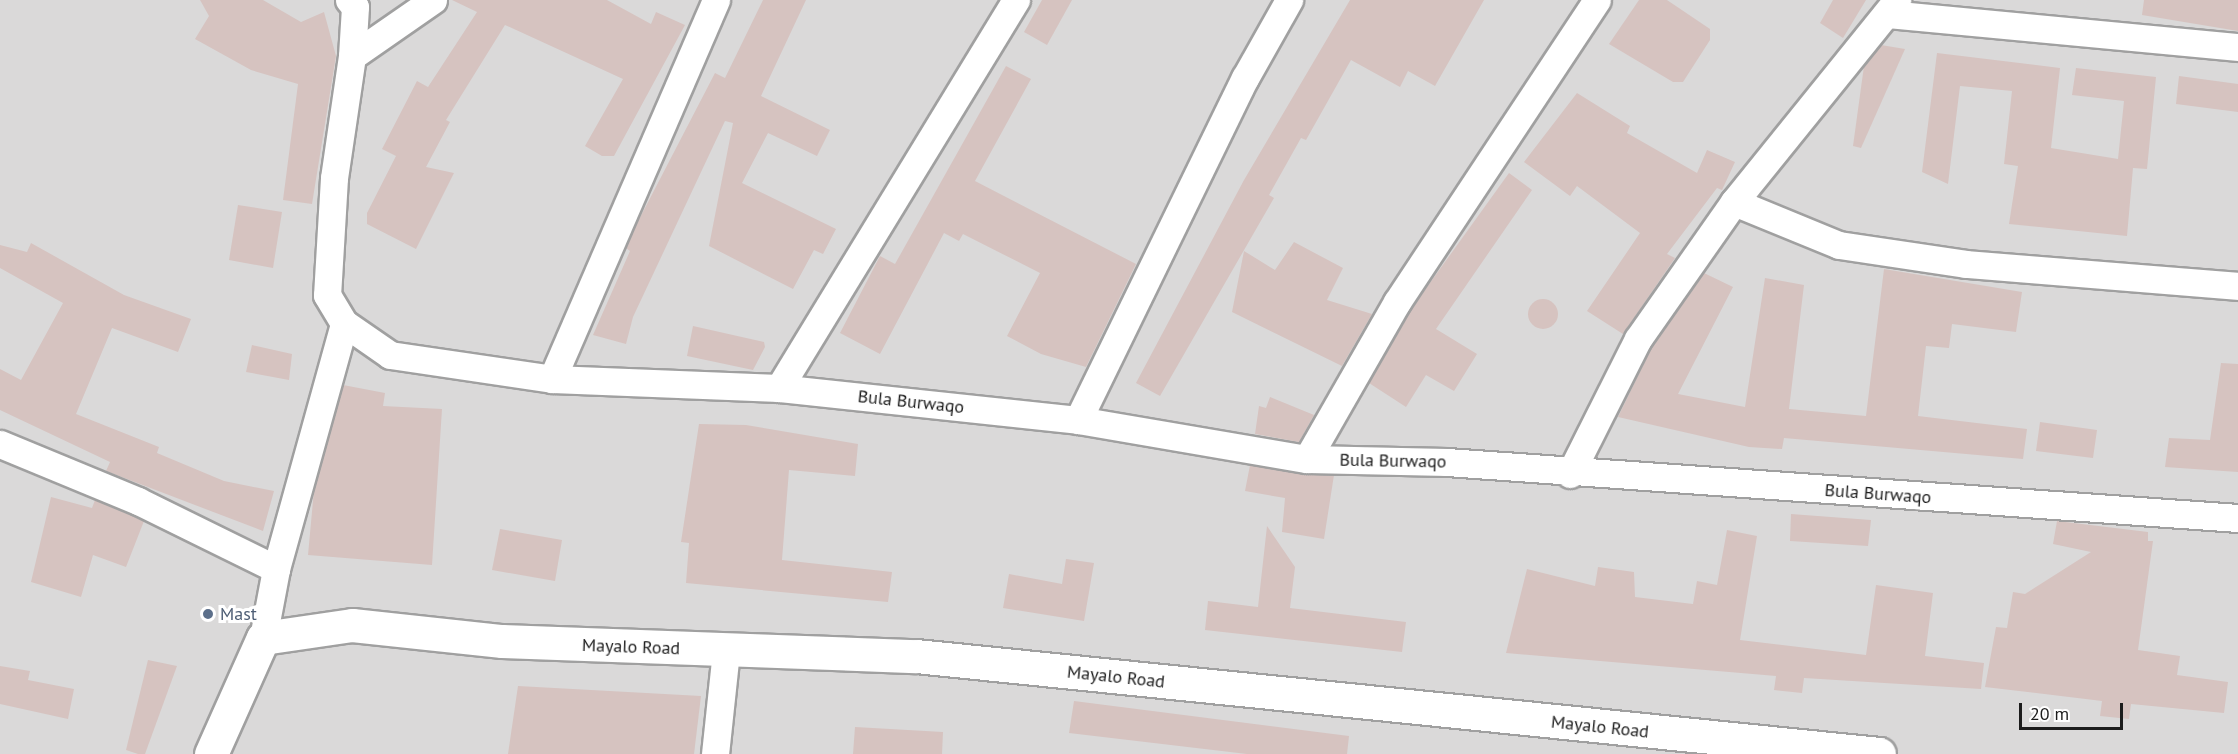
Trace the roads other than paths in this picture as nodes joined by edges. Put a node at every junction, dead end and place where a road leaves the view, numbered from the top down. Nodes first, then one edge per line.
1 (349, 0) edge
2 (433, 0) edge
3 (716, 0) edge
4 (1017, 0) edge
5 (1289, 0) edge
6 (1597, 0) edge
7 (1893, 7) edge
8 (2238, 47) edge
9 (352, 56) junction
10 (1734, 202) junction
11 (2238, 286) edge
12 (345, 322) junction
13 (552, 379) junction
14 (779, 388) junction
15 (1078, 420) junction
16 (0, 444) edge
17 (1307, 459) junction
18 (1570, 474) junction
19 (2238, 518) edge
20 (276, 569) junction
21 (263, 638) junction
22 (726, 651) junction
23 (211, 754) edge
24 (715, 754) edge
25 (1879, 754) edge

1 - 9 street
2 - 9 street
3 - 13 street
4 - 14 street
5 - 15 street
6 - 17 street
7 - 8 street
7 - 10 street
9 - 12 street
10 - 11 street
10 - 18 street
12 - 13 street, Bula Burwaqo
12 - 20 street
13 - 14 street, Bula Burwaqo
14 - 15 street, Bula Burwaqo
15 - 17 street, Bula Burwaqo
16 - 20 street
17 - 18 street, Bula Burwaqo
18 - 19 street, Bula Burwaqo
20 - 21 street
21 - 22 street, Mayalo Road
21 - 23 street
22 - 24 street
22 - 25 street, Mayalo Road

